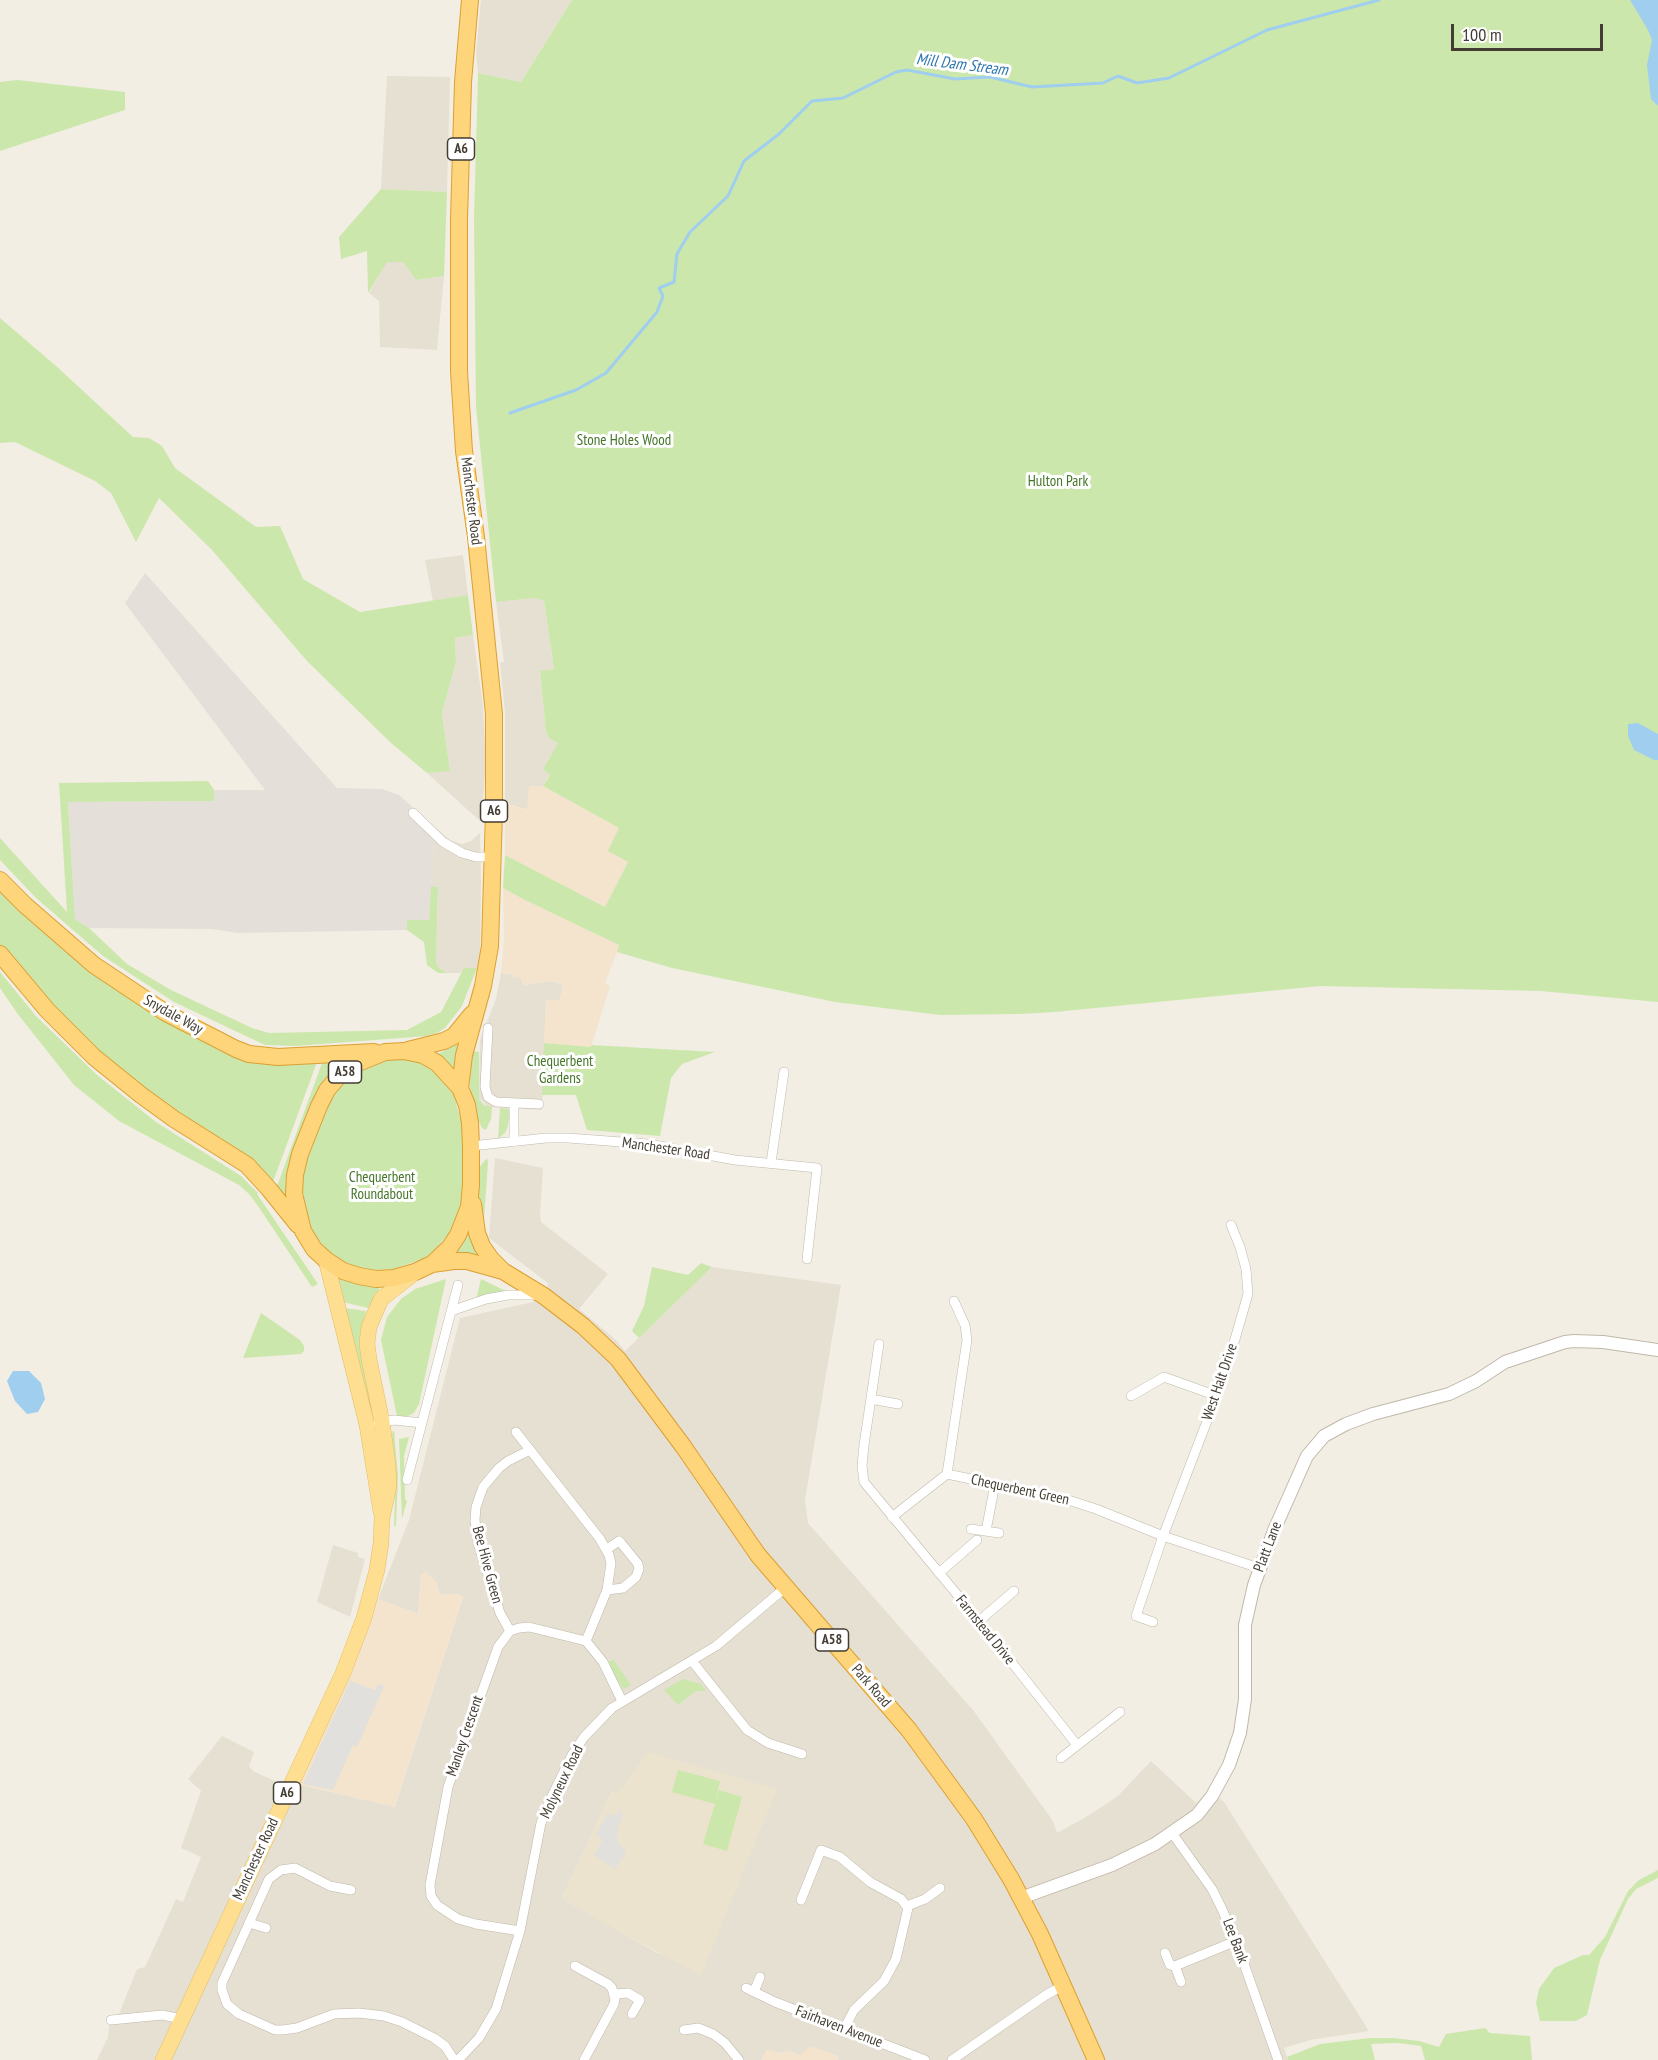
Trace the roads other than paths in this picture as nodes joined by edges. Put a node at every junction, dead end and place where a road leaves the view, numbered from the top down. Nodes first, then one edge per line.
1 (470, 0) edge
2 (413, 813) dead end
3 (492, 857) junction
4 (0, 880) edge
5 (0, 954) edge
6 (479, 1000) junction
7 (488, 1028) dead end
8 (404, 1050) junction
9 (385, 1052) junction
10 (784, 1072) dead end
11 (460, 1088) junction
12 (514, 1103) junction
13 (539, 1104) dead end
14 (514, 1142) junction
15 (471, 1146) junction
16 (771, 1163) junction
17 (471, 1185) junction
18 (1231, 1225) dead end
19 (303, 1231) junction
20 (807, 1259) dead end
21 (326, 1260) junction
22 (432, 1264) junction
23 (503, 1271) junction
24 (415, 1272) junction
25 (458, 1285) dead end
26 (544, 1296) junction
27 (954, 1302) dead end
28 (451, 1311) junction
29 (879, 1344) dead end
30 (1658, 1350) edge
31 (1131, 1395) dead end
32 (1217, 1395) junction
33 (871, 1399) junction
34 (898, 1404) dead end
35 (374, 1423) junction
36 (422, 1423) junction
37 (516, 1432) dead end
38 (530, 1450) junction
39 (947, 1474) junction
40 (407, 1480) dead end
41 (995, 1484) junction
42 (892, 1516) junction
43 (971, 1529) dead end
44 (986, 1531) junction
45 (999, 1533) dead end
46 (1163, 1536) junction
47 (977, 1540) dead end
48 (607, 1549) junction
49 (1259, 1568) junction
50 (939, 1573) junction
51 (785, 1588) junction
52 (607, 1590) junction
53 (1016, 1605) dead end
54 (979, 1621) junction
55 (1153, 1622) dead end
56 (510, 1631) junction
57 (586, 1641) junction
58 (692, 1660) junction
59 (622, 1701) junction
60 (1120, 1712) dead end
61 (1077, 1745) junction
62 (802, 1754) dead end
63 (1061, 1758) dead end
64 (1172, 1833) junction
65 (940, 1888) dead end
66 (351, 1890) dead end
67 (1021, 1898) junction
68 (801, 1900) dead end
69 (907, 1906) junction
70 (249, 1923) junction
71 (266, 1928) dead end
72 (520, 1931) junction
73 (1236, 1941) junction
74 (1165, 1953) dead end
75 (575, 1966) dead end
76 (1175, 1966) junction
77 (760, 1977) dead end
78 (1181, 1982) dead end
79 (1064, 1985) junction
80 (615, 1994) junction
81 (632, 2014) dead end
82 (182, 2019) junction
83 (111, 2020) dead end
84 (844, 2029) junction
85 (684, 2030) dead end
86 (163, 2060) edge
87 (456, 2060) edge
88 (584, 2060) edge
89 (739, 2060) edge
90 (925, 2060) edge
91 (952, 2060) edge
92 (1096, 2060) edge
93 (1278, 2060) edge

1 - 3 highway, Manchester Road / A6
2 - 3 street
3 - 6 highway, Manchester Road / A6
4 - 9 highway, Snydale Way / A58
5 - 19 highway, A58
6 - 8 highway, Manchester Road / A6
6 - 11 highway, Manchester Road / A6
7 - 12 street
8 - 9 highway, A58
8 - 11 highway, A58
9 - 19 highway, A58
10 - 16 street
11 - 15 highway, A58
12 - 13 street
12 - 14 street
14 - 15 street, Manchester Road
14 - 16 street, Manchester Road
15 - 17 highway, A58
16 - 20 street, Manchester Road
17 - 22 highway, A58
17 - 23 highway, Park Road / A58
18 - 32 street, West Halt Drive
19 - 21 highway, A58
21 - 24 highway, A58
21 - 35 main road, Manchester Road / A6
22 - 23 highway, Park Road / A58
22 - 24 highway, A58
23 - 26 highway, Park Road / A58
24 - 35 main road, Manchester Road / A6
25 - 28 street
26 - 28 street
26 - 51 highway, Park Road / A58
27 - 39 street
28 - 36 street
29 - 33 street, Farmstead Drive
30 - 49 street, Platt Lane
31 - 32 street
32 - 46 street, West Halt Drive
33 - 34 street
33 - 42 street, Farmstead Drive
35 - 36 street
35 - 82 main road, Manchester Road / A6
36 - 40 street
37 - 38 street
38 - 48 street
38 - 56 street, Bee Hive Green
39 - 41 street, Chequerbent Green
39 - 42 street
41 - 44 street
41 - 46 street, Chequerbent Green
42 - 50 street, Farmstead Drive
43 - 44 street
44 - 45 street
46 - 49 street, Chequerbent Green
46 - 55 street, West Halt Drive
47 - 50 street
48 - 52 street
48 - 52 street
49 - 64 street, Platt Lane
50 - 54 street, Farmstead Drive
51 - 58 street, Molyneux Road
51 - 67 highway, Park Road / A58
52 - 57 street
53 - 54 street
54 - 61 street, Farmstead Drive
56 - 57 street
56 - 72 street, Manley Crescent
57 - 59 street
58 - 59 street, Molyneux Road
58 - 62 street
59 - 72 street, Molyneux Road
60 - 61 street
61 - 63 street
64 - 67 street, Platt Lane
64 - 73 street, Lee Bank
65 - 69 street
66 - 70 street
67 - 79 highway, Park Road / A58
68 - 69 street
69 - 84 street
70 - 71 street
70 - 87 street
72 - 87 street, Molyneux Road
73 - 76 street
73 - 93 street, Lee Bank
74 - 76 street
75 - 80 street
76 - 78 street
77 - 84 street, Fairhaven Avenue
79 - 91 street
79 - 92 highway, Park Road / A58
80 - 81 street
80 - 88 street
82 - 83 street
82 - 86 main road, Manchester Road / A6
84 - 90 street, Fairhaven Avenue
85 - 89 street

